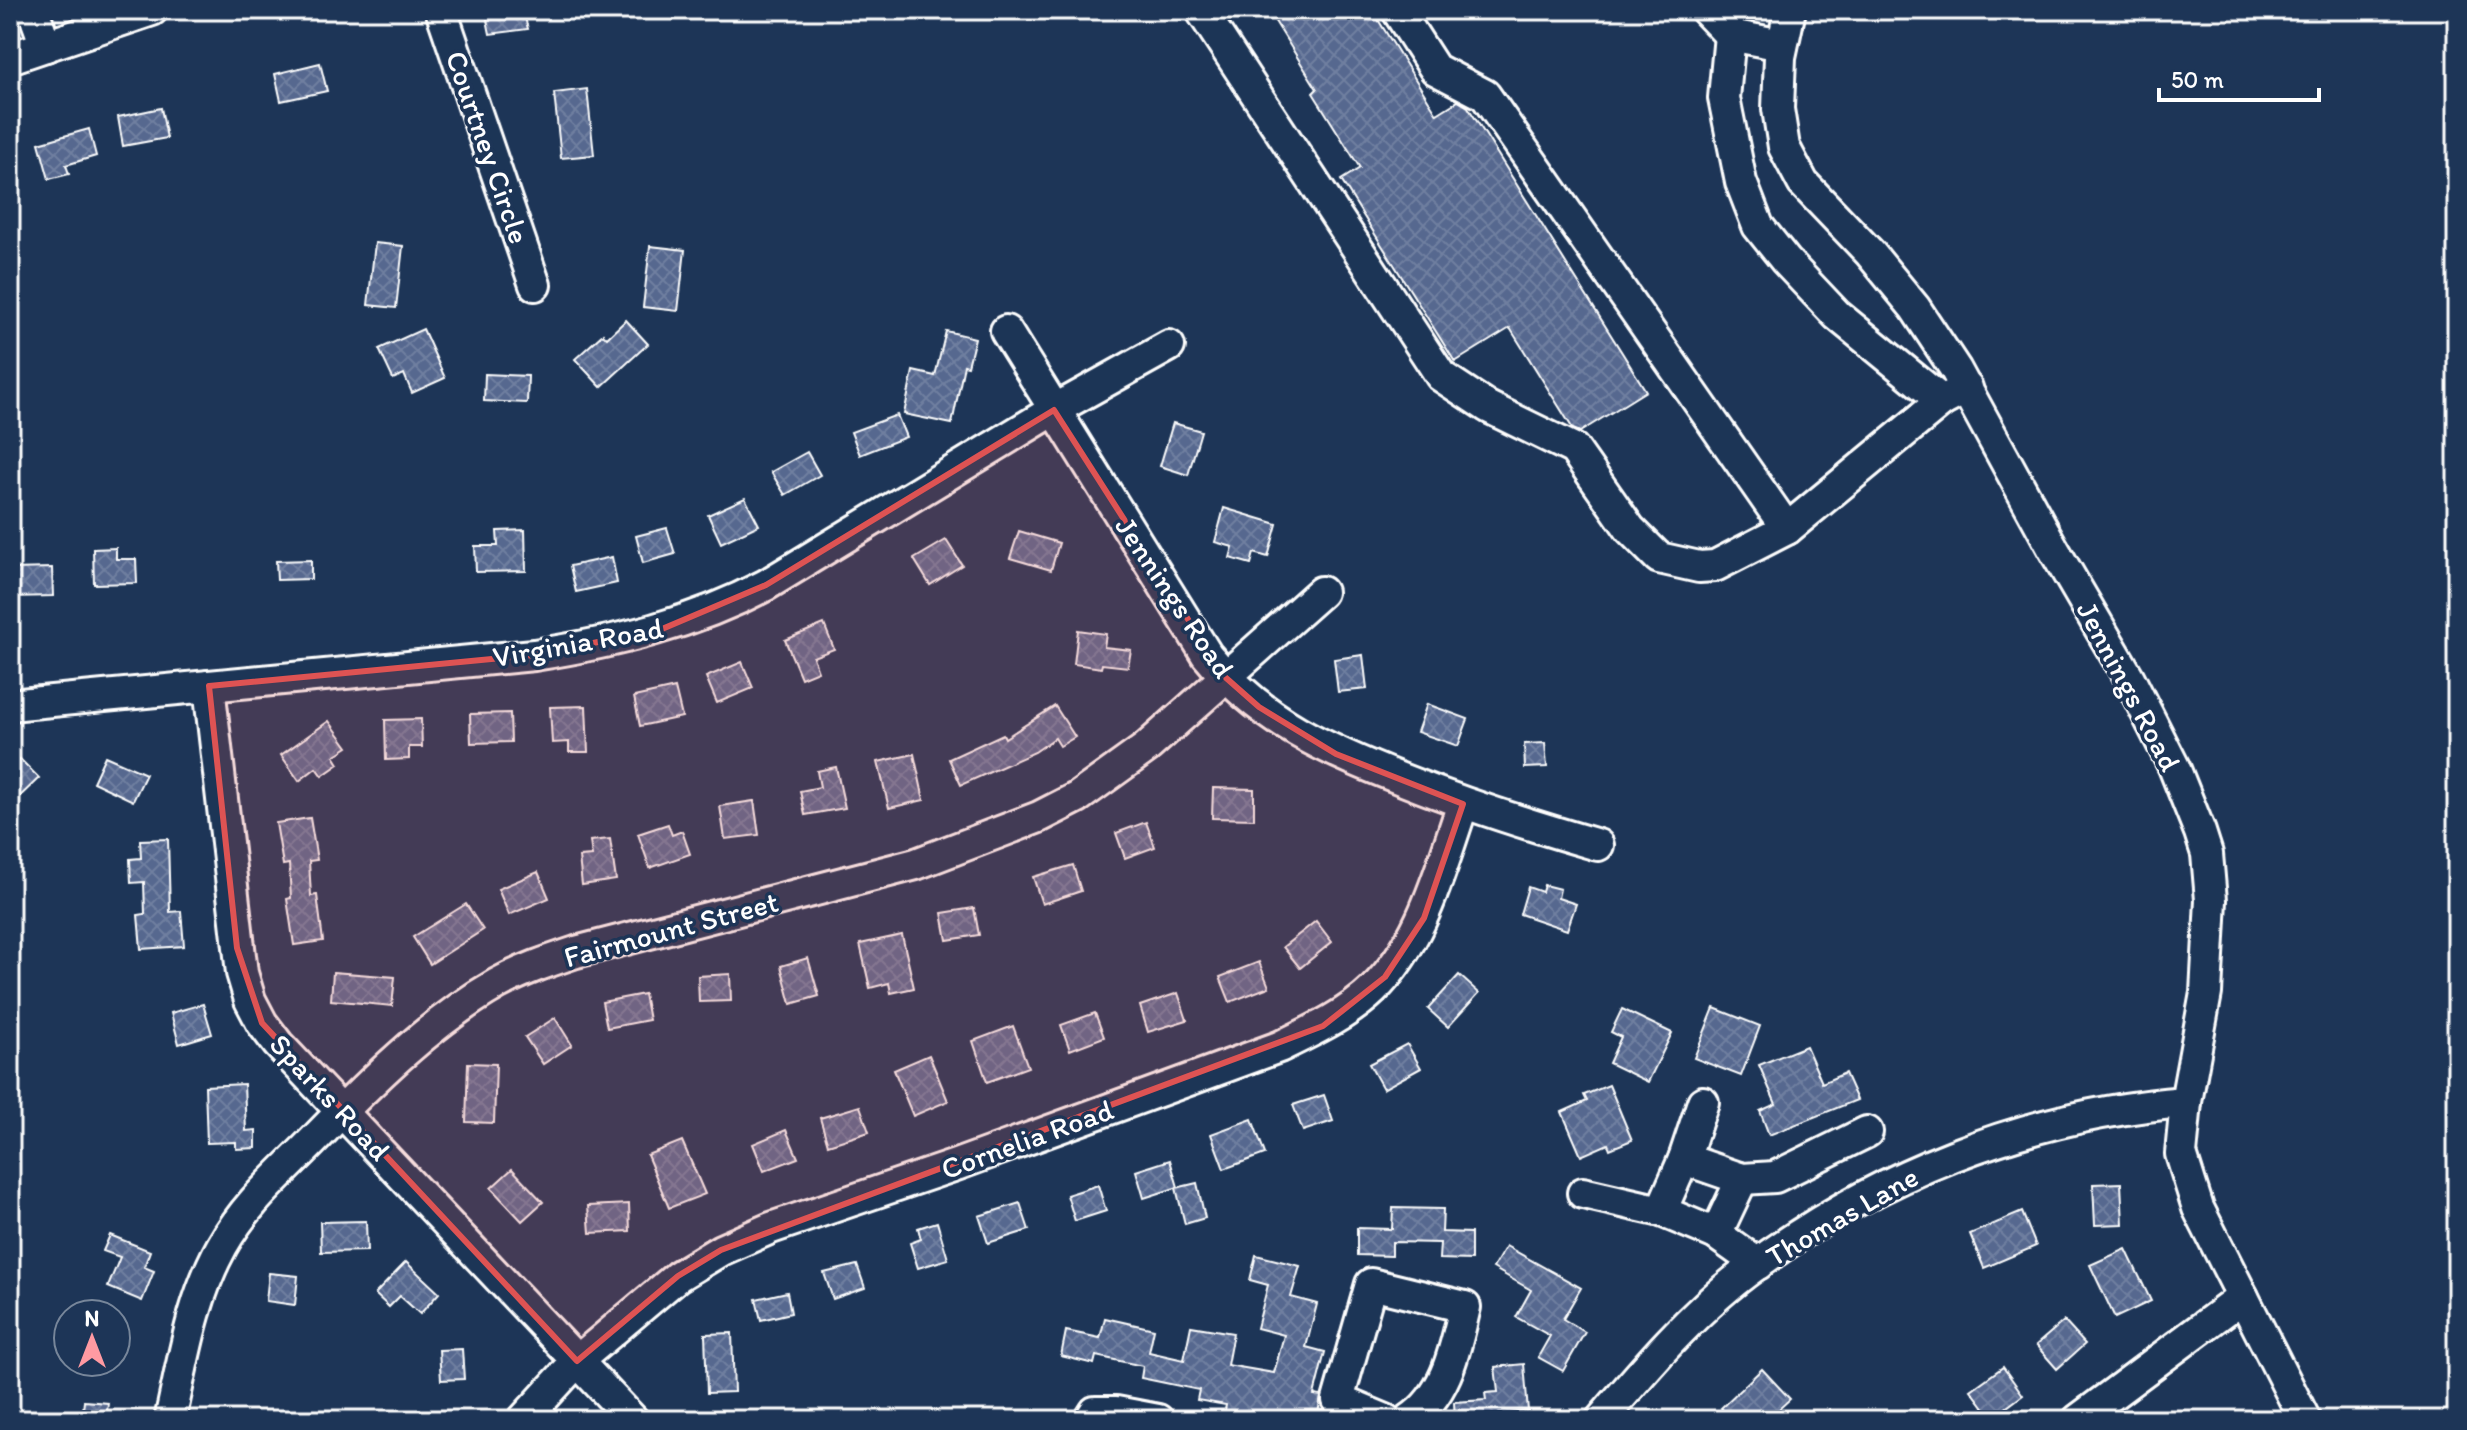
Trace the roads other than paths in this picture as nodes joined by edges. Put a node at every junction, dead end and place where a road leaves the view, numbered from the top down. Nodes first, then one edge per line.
1 (33, 10) edge
2 (152, 10) edge
3 (441, 10) edge
4 (1201, 10) edge
5 (1397, 10) edge
6 (1706, 10) edge
7 (1790, 10) edge
8 (1730, 35) junction
9 (1782, 45) junction
10 (46, 46) junction
11 (10, 58) edge
12 (535, 285) dead end
13 (1006, 331) dead end
14 (1169, 346) dead end
15 (1954, 394) junction
16 (1054, 410) junction
17 (1787, 529) junction
18 (1321, 592) dead end
19 (1225, 677) junction
20 (209, 686) junction
21 (10, 705) edge
22 (1463, 804) junction
23 (1598, 845) dead end
24 (1703, 1102) dead end
25 (2186, 1102) junction
26 (341, 1111) junction
27 (1867, 1132) dead end
28 (1684, 1159) junction
29 (1742, 1179) junction
30 (1583, 1193) dead end
31 (1661, 1211) junction
32 (1716, 1234) junction
33 (1758, 1264) junction
34 (2243, 1297) junction
35 (577, 1361) junction
36 (170, 1420) edge
37 (523, 1420) edge
38 (633, 1420) edge
39 (1090, 1420) edge
40 (1158, 1420) edge
41 (1386, 1420) edge
42 (1409, 1420) edge
43 (1601, 1420) edge
44 (2078, 1420) edge
45 (2305, 1420) edge

1 - 10 street
2 - 10 street
3 - 12 street, Courtney Circle
4 - 17 street
5 - 17 street
6 - 8 street
7 - 9 street, Jennings Road
8 - 9 street
8 - 15 street
9 - 15 street, Jennings Road
10 - 11 street
13 - 16 street, Jennings Road
14 - 16 street, Virginia Road
15 - 17 street
15 - 25 street, Jennings Road
16 - 19 street, Jennings Road
16 - 20 street, Virginia Road
18 - 19 street, Fairmount Street
19 - 22 street, Jennings Road
19 - 26 street, Fairmount Street
20 - 21 street, Virginia Road
20 - 26 street, Sparks Road
22 - 23 street, Jennings Road
22 - 35 street, Cornelia Road
24 - 28 street
25 - 33 street, Thomas Lane
25 - 34 street, Jennings Road
26 - 35 street, Sparks Road
26 - 36 street, Fairmount Street
27 - 29 street
28 - 29 street
28 - 31 street
29 - 32 street
30 - 31 street
31 - 32 street
32 - 33 street
33 - 43 street, Thomas Lane
34 - 44 street
34 - 45 street, Jennings Road
35 - 37 street, Cornelia Road
35 - 38 street, Sparks Road
39 - 40 street
41 - 42 street

